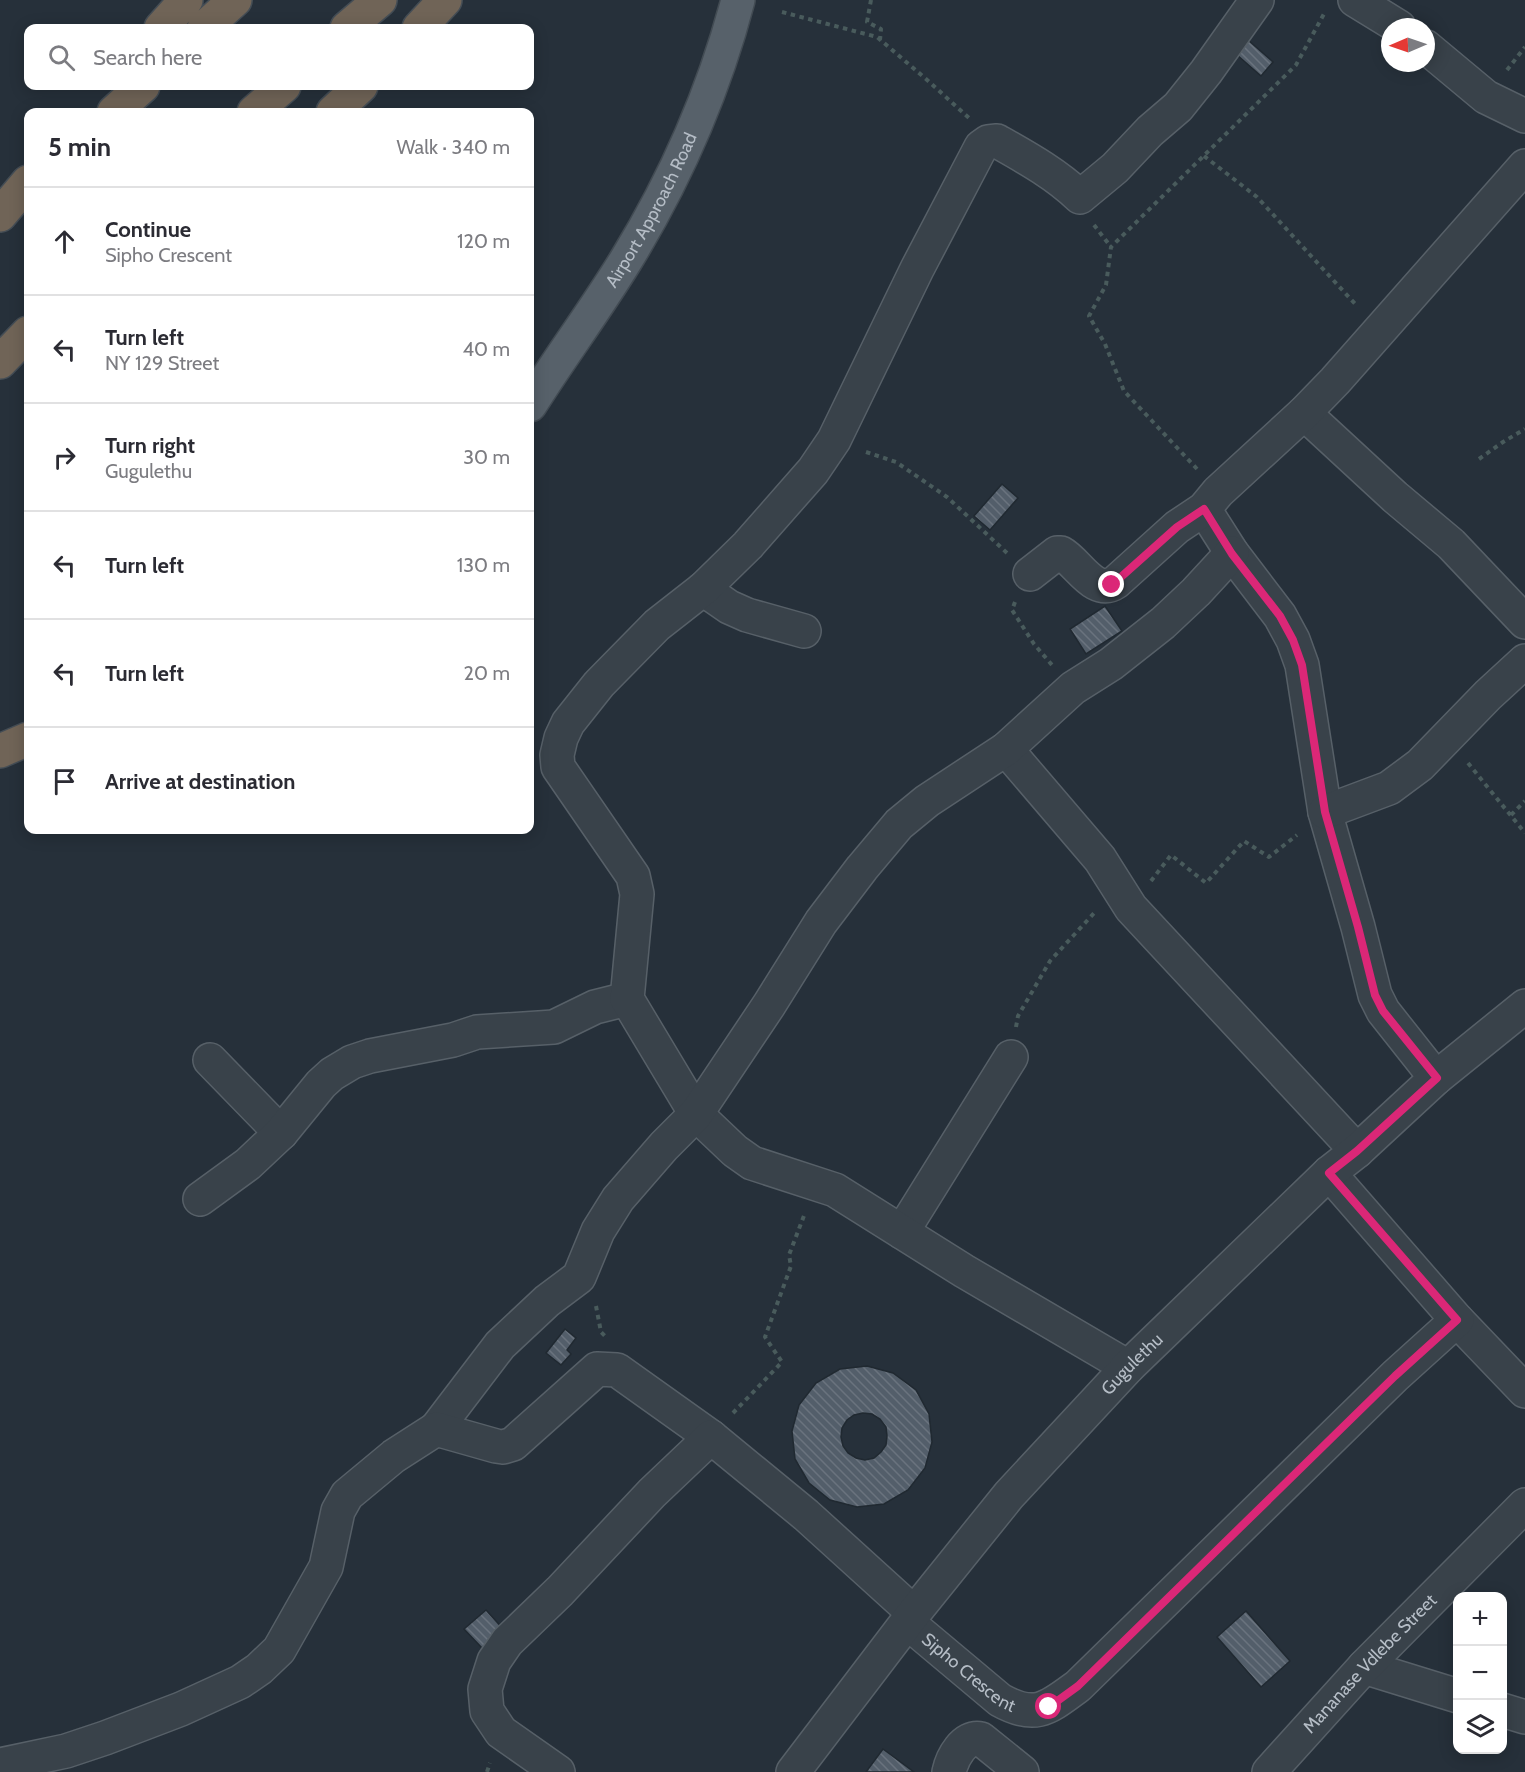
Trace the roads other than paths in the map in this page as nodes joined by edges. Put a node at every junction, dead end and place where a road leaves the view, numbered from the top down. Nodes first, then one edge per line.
1 (186, 0) edge
2 (235, 0) edge
3 (380, 0) edge
4 (445, 0) edge
5 (738, 0) edge
6 (1257, 0) edge
7 (1341, 5) edge
8 (1381, 20) edge
9 (165, 24) edge
10 (208, 24) edge
11 (353, 24) edge
12 (423, 24) edge
13 (1435, 54) edge
14 (108, 90) edge
15 (139, 90) edge
16 (279, 90) edge
17 (357, 90) edge
18 (92, 108) edge
19 (118, 108) edge
20 (259, 108) edge
21 (337, 108) edge
22 (1525, 116) edge
23 (1525, 166) edge
24 (24, 187) edge
25 (24, 200) edge
26 (0, 215) edge
27 (0, 224) edge
28 (24, 337) edge
29 (0, 362) edge
30 (534, 399) edge
31 (1304, 412) junction
32 (1211, 500) junction
33 (1232, 554) junction
34 (1030, 574) road end
35 (703, 589) junction
36 (1525, 622) edge
37 (804, 631) dead end
38 (1525, 661) edge
39 (24, 741) edge
40 (1006, 749) junction
41 (0, 751) edge
42 (1325, 812) junction
43 (627, 999) junction
44 (1525, 1006) edge
45 (1011, 1057) road end
46 (210, 1060) dead end
47 (1437, 1078) junction
48 (696, 1114) junction
49 (281, 1133) junction
50 (1357, 1151) junction
51 (1329, 1173) junction
52 (200, 1199) dead end
53 (902, 1232) junction
54 (1457, 1320) junction
55 (1128, 1367) junction
56 (1525, 1391) edge
57 (436, 1429) junction
58 (711, 1437) junction
59 (1525, 1505) edge
60 (910, 1617) junction
61 (1364, 1667) junction
62 (1453, 1694) edge
63 (1507, 1711) edge
64 (1525, 1717) edge
65 (0, 1764) edge
66 (558, 1772) edge
67 (793, 1772) edge
68 (949, 1772) edge
69 (1022, 1772) edge
70 (1269, 1772) edge

1 - 9 highway
2 - 10 highway
3 - 11 highway
4 - 12 highway
5 - 30 main road, Airport Approach Road
6 - 35 street
7 - 8 street
13 - 22 street
14 - 18 highway
15 - 19 highway
16 - 20 highway
17 - 21 highway
23 - 31 street
24 - 26 highway
25 - 27 highway
28 - 29 highway
31 - 32 street
31 - 36 street
32 - 33 street
32 - 34 street
33 - 40 street
33 - 42 street
35 - 37 street
35 - 43 street
38 - 42 street
39 - 41 highway
40 - 48 street
40 - 50 street
42 - 47 street
43 - 48 street
43 - 49 street
44 - 47 street, Gugulethu
45 - 53 street
46 - 49 street
47 - 50 street, Gugulethu
48 - 53 street
48 - 57 street
49 - 52 street
50 - 51 street, Gugulethu
51 - 54 street
51 - 55 street, Gugulethu
53 - 55 street
54 - 56 street
54 - 60 street, Sipho Crescent
55 - 60 street, Gugulethu
57 - 58 street, Sipho Crescent
57 - 65 street
58 - 60 street, Sipho Crescent
58 - 66 street
59 - 61 street, Mananase Vdlebe Street
60 - 67 street, Gugulethu
61 - 62 street
61 - 70 street, Mananase Vdlebe Street
63 - 64 street
68 - 69 street

